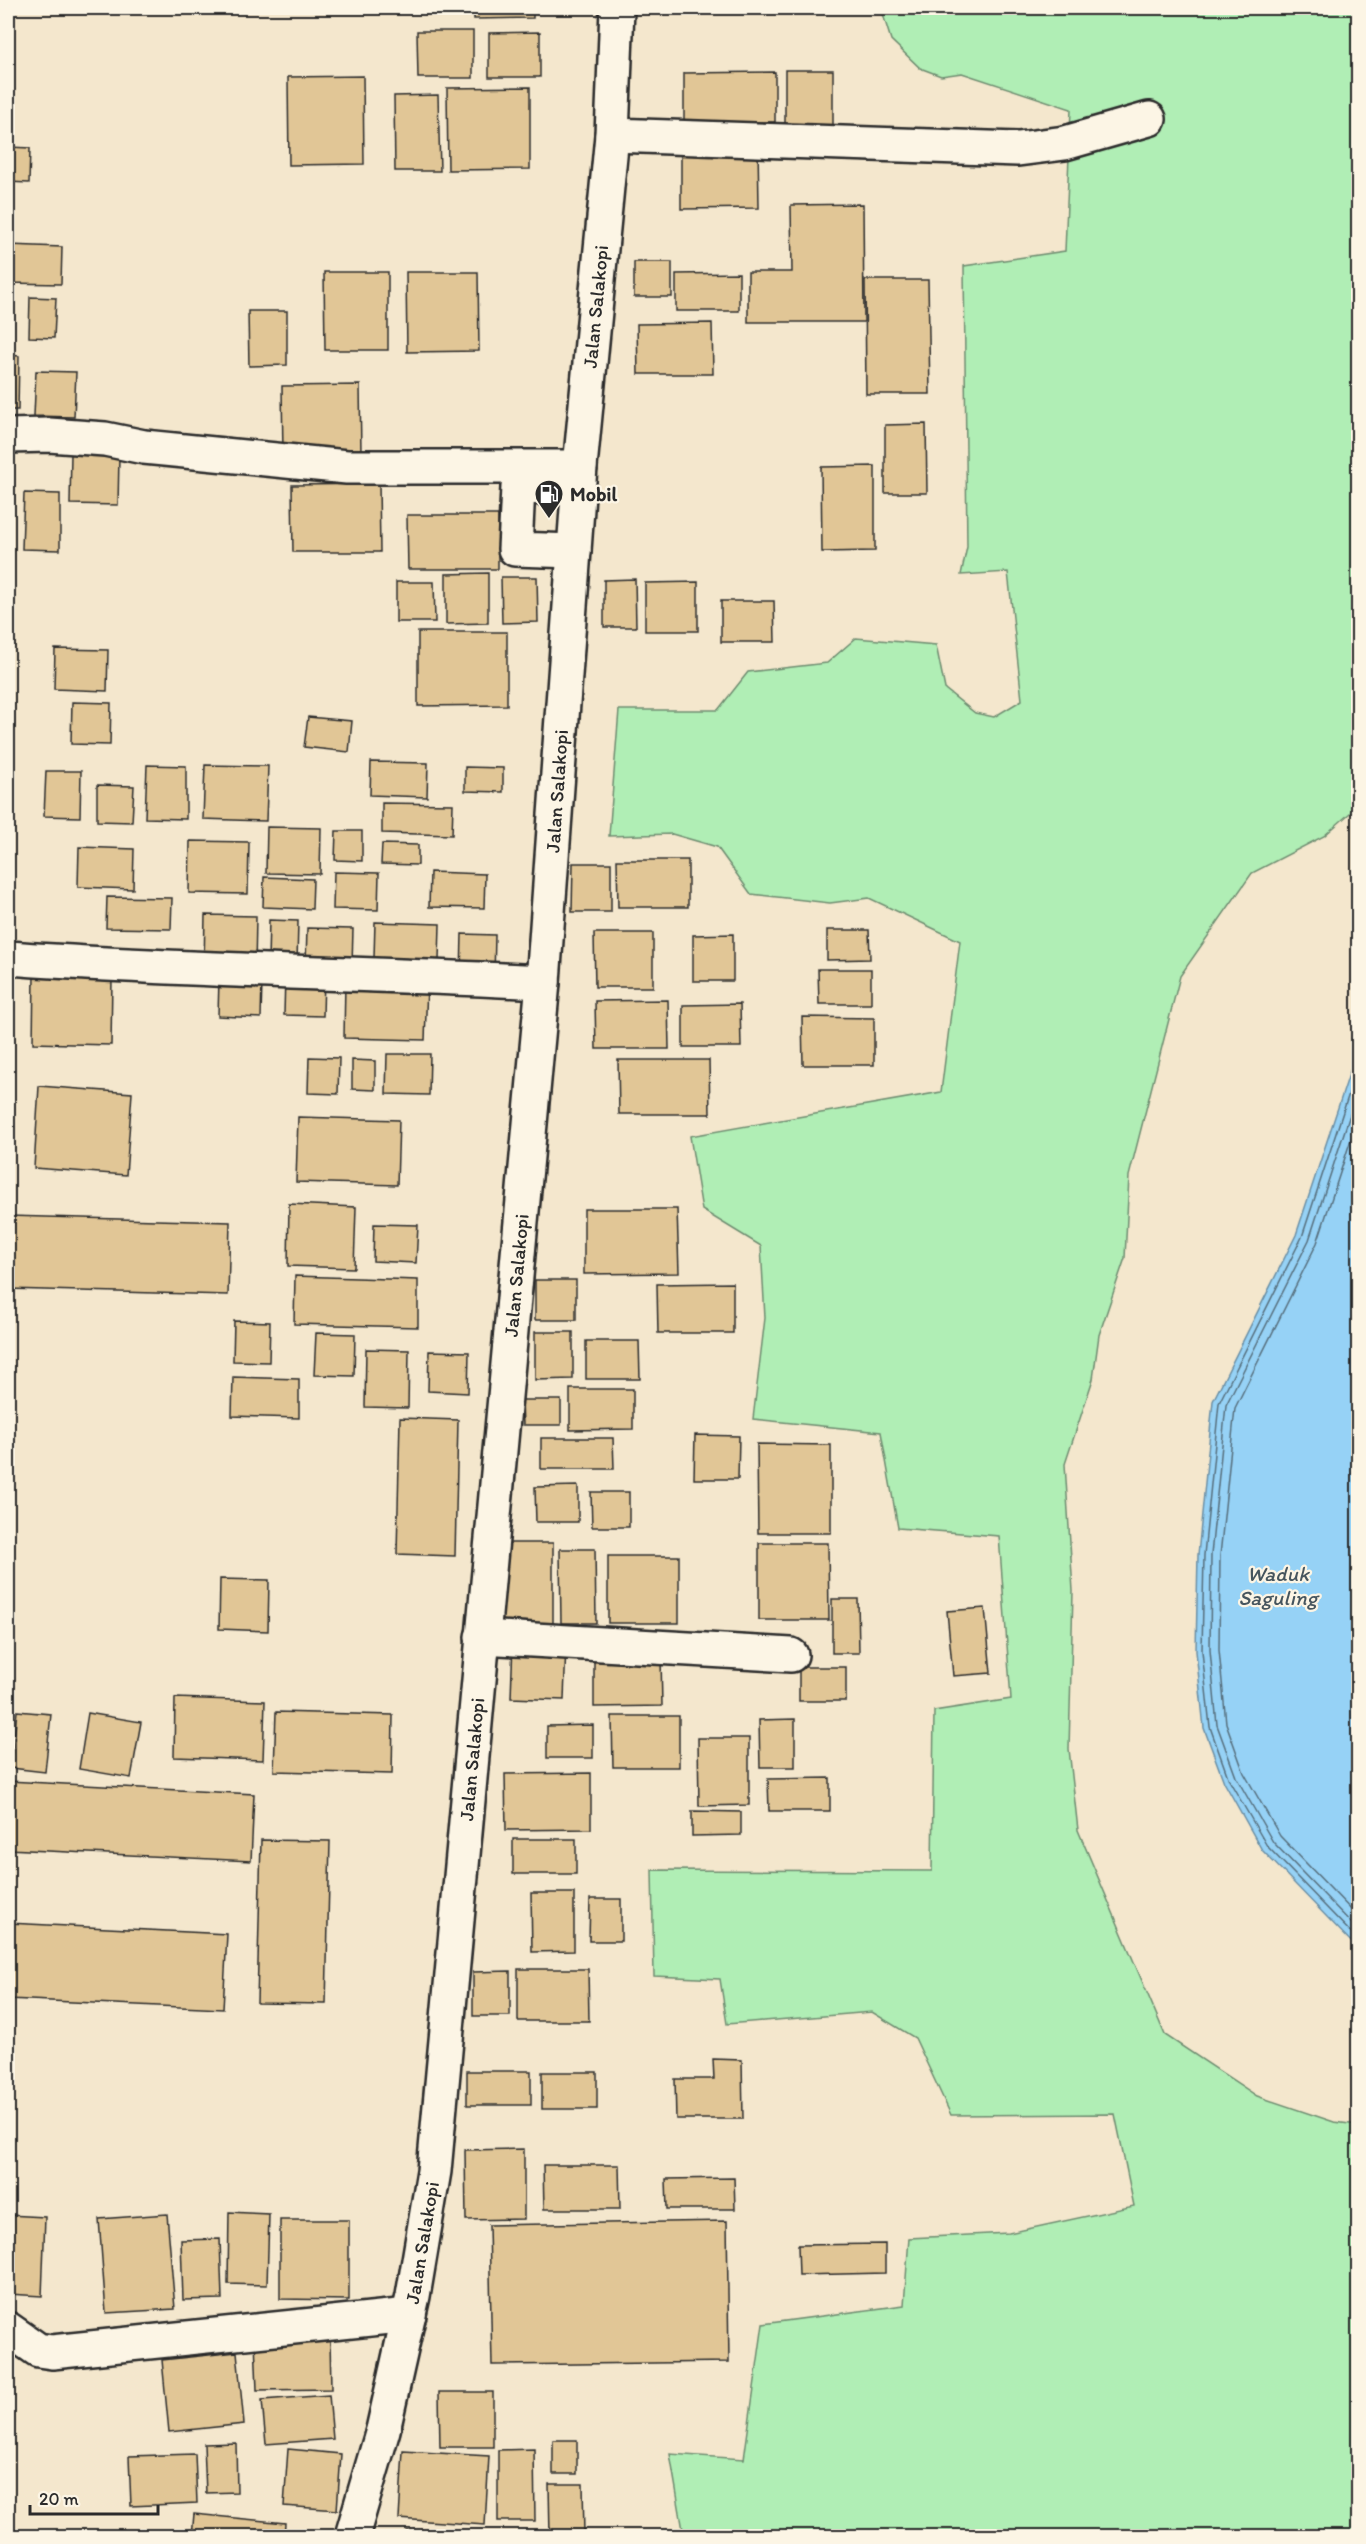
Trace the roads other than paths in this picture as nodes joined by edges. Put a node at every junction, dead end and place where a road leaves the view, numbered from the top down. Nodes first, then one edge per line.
1 (617, 8) edge
2 (1149, 119) dead end
3 (612, 135) junction
4 (8, 436) edge
5 (579, 478) junction
6 (574, 551) junction
7 (8, 958) edge
8 (543, 982) junction
9 (482, 1637) junction
10 (790, 1655) dead end
11 (409, 2315) junction
12 (8, 2329) edge
13 (352, 2536) edge

1 - 3 street, Jalan Salakopi
2 - 3 street
3 - 5 street, Jalan Salakopi
4 - 5 street
5 - 6 street, Jalan Salakopi
5 - 6 street
6 - 8 street, Jalan Salakopi
7 - 8 street
8 - 9 street, Jalan Salakopi
9 - 10 street
9 - 11 street, Jalan Salakopi
11 - 12 street
11 - 13 street, Jalan Salakopi

